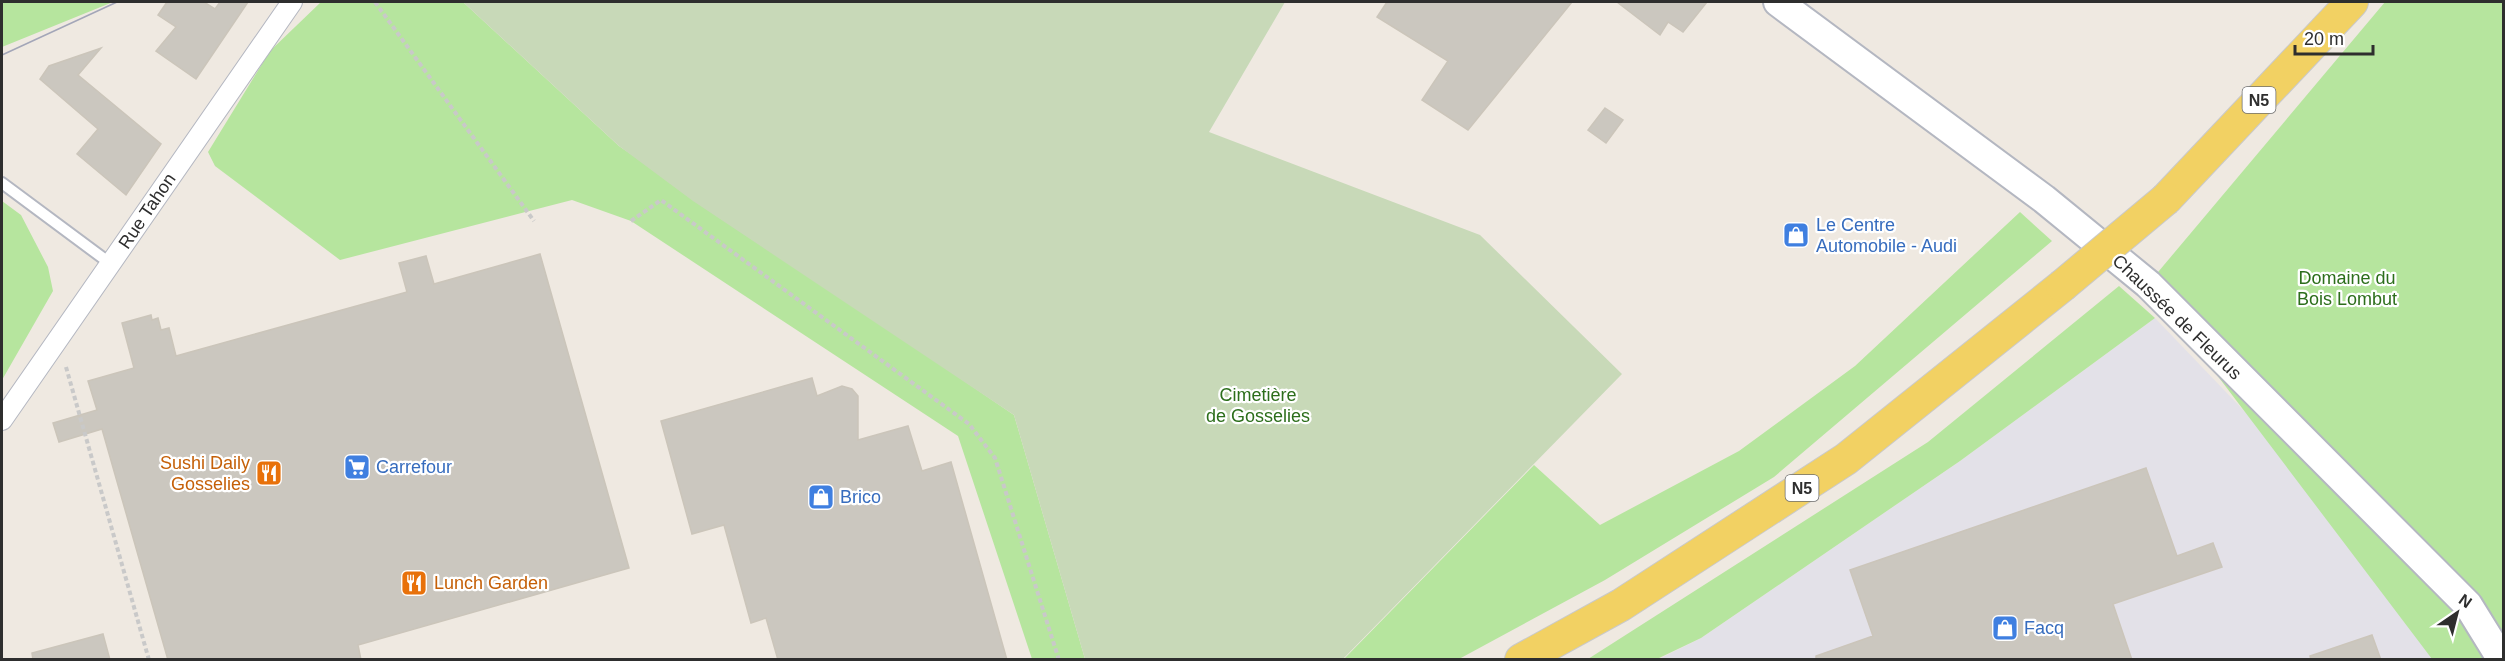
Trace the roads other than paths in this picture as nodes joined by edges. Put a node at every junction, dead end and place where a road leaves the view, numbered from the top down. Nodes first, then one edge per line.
1 (292, 2) edge
2 (1778, 2) edge
3 (2352, 2) edge
4 (2, 183) edge
5 (111, 264) junction
6 (2, 420) edge
7 (1521, 660) edge
8 (2502, 660) edge

1 - 5 street, Rue Tahon
2 - 8 main road, Chaussée de Fleurus
3 - 7 main road, N5, bridge
4 - 5 lane
5 - 6 street, Rue Tahon

